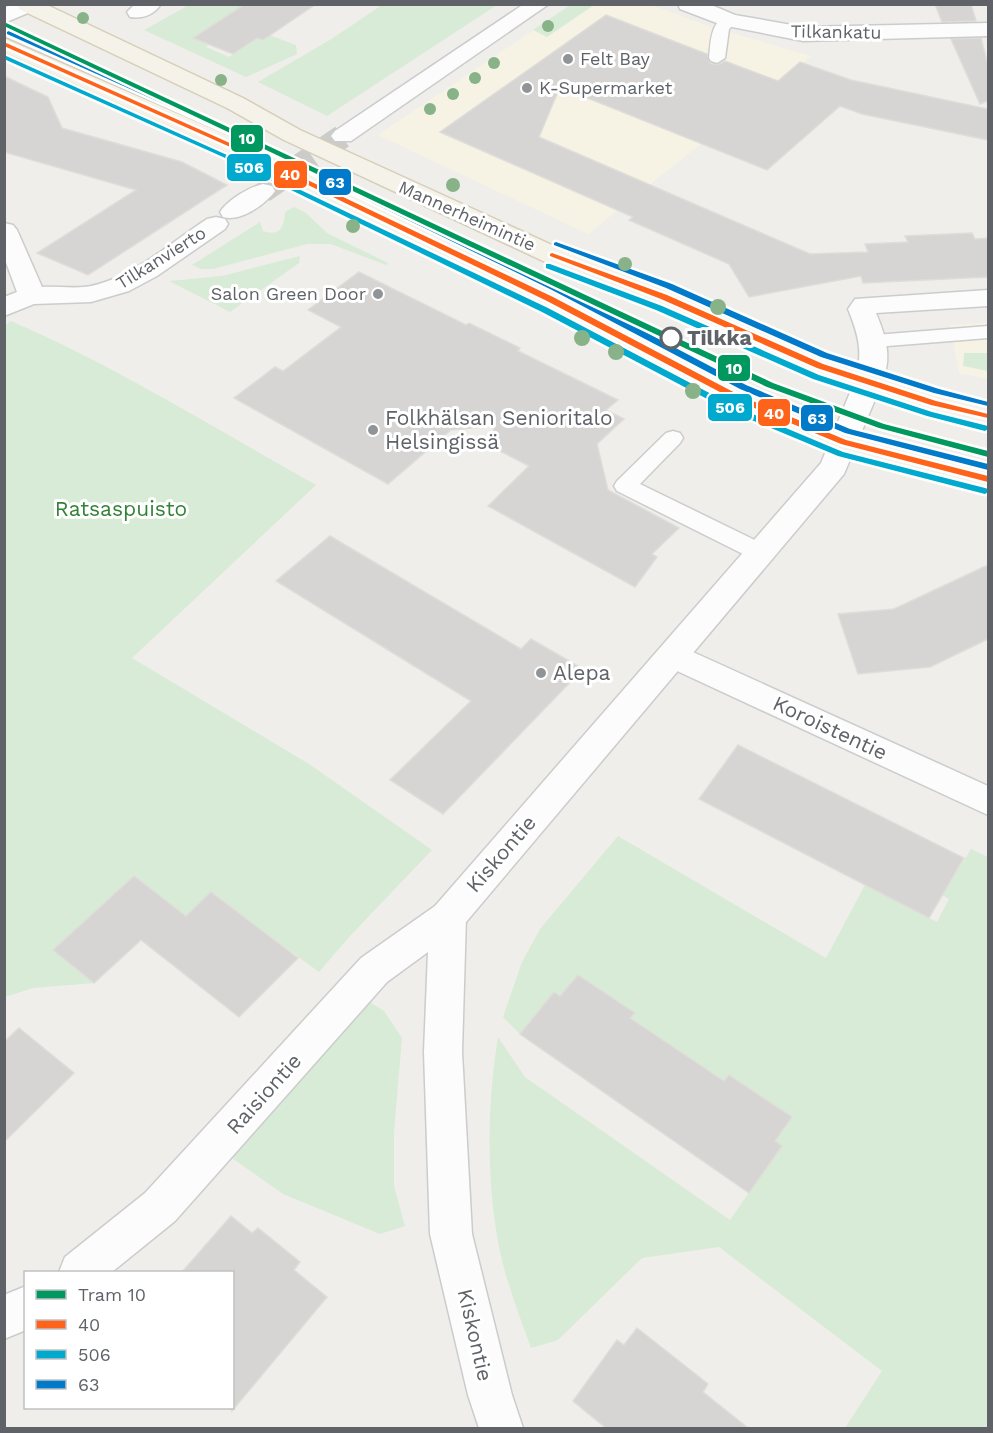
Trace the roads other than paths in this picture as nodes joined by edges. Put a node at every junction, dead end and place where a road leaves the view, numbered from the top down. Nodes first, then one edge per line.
1 (27, 4) edge
2 (539, 4) edge
3 (688, 4) edge
4 (4, 17) edge
5 (730, 20) junction
6 (988, 30) edge
7 (4, 44) edge
8 (717, 57) dead end
9 (343, 136) tunnel mouth
10 (263, 191) tunnel mouth
11 (4, 230) edge
12 (31, 294) junction
13 (988, 298) edge
14 (4, 308) edge
15 (988, 332) edge
16 (875, 341) junction
17 (868, 383) junction
18 (988, 416) edge
19 (673, 438) dead end
20 (844, 442) junction
21 (988, 478) edge
22 (760, 553) junction
23 (673, 655) junction
24 (988, 801) edge
25 (448, 917) junction
26 (81, 1271) edge
27 (24, 1308) edge
28 (4, 1318) edge
29 (501, 1428) edge

1 - 4 street
1 - 17 main road, Mannerheimintie
2 - 9 street
3 - 5 street, Tilkankatu
5 - 6 street, Tilkankatu
5 - 8 lane
7 - 20 main road, Mannerheimintie
10 - 12 street, Tilkanvierto
11 - 12 street
12 - 14 street
13 - 16 street
15 - 16 lane
16 - 17 street, Kiskontie
17 - 18 main road, Mannerheimintie
17 - 20 street, Kiskontie
19 - 22 lane
20 - 21 main road, Mannerheimintie
20 - 22 street, Kiskontie
22 - 23 street, Kiskontie
23 - 24 street, Koroistentie
23 - 25 street, Kiskontie
25 - 26 street, Raisiontie
25 - 29 street, Kiskontie
27 - 28 street

